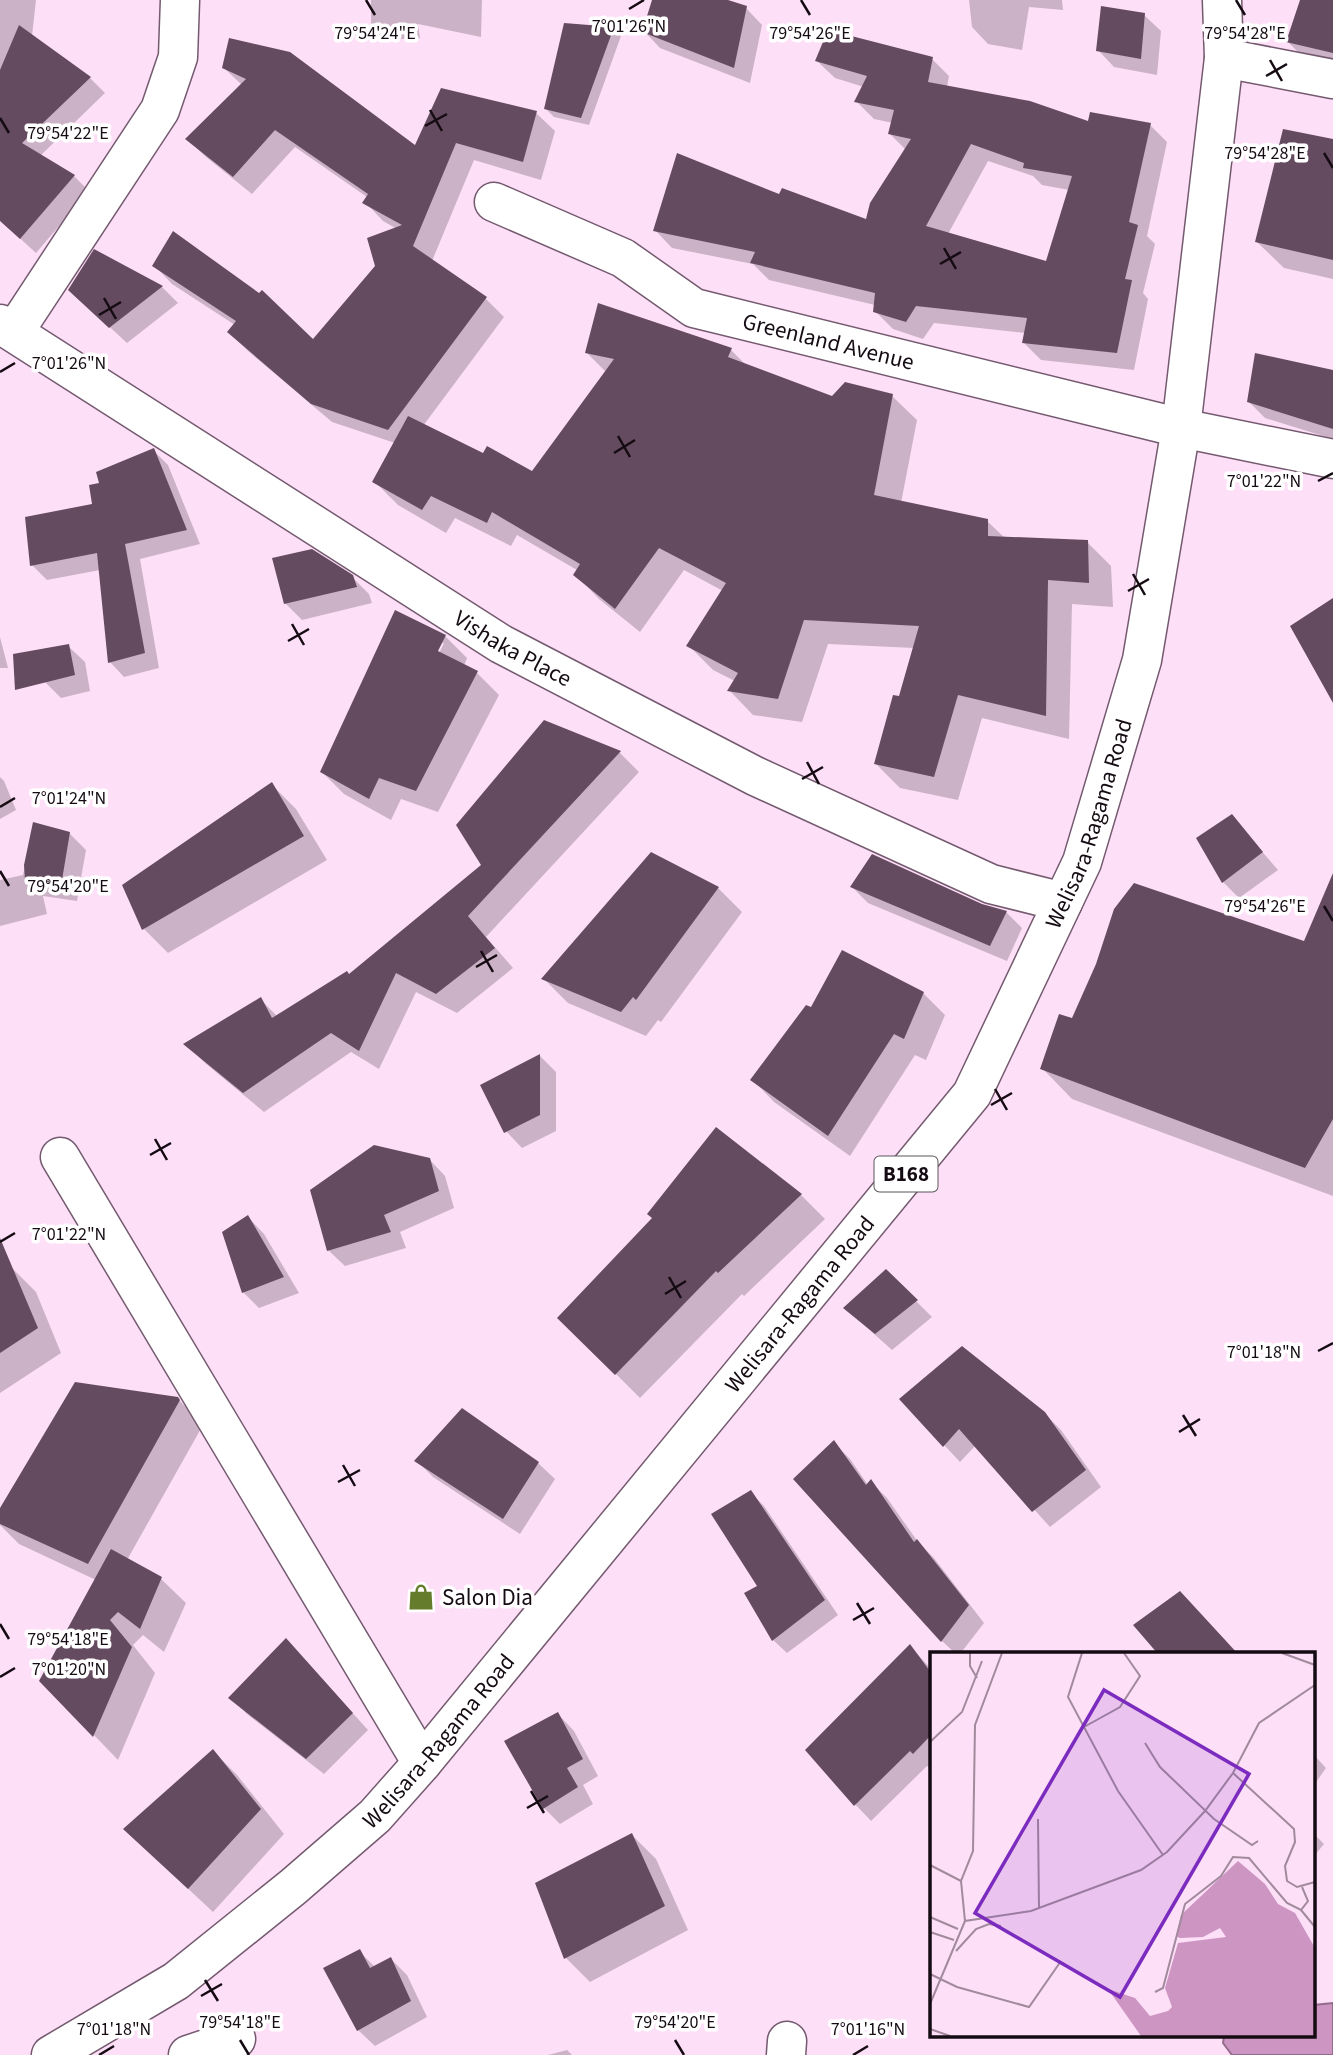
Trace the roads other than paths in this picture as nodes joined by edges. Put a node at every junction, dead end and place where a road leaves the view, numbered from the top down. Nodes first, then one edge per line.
1 (180, 0) edge
2 (1222, 0) edge
3 (1224, 58) junction
4 (1333, 79) edge
5 (495, 202) dead end
6 (7, 328) edge
7 (1181, 428) junction
8 (1333, 459) edge
9 (1063, 902) junction
10 (60, 1157) dead end
11 (422, 1763) junction
12 (236, 2039) dead end
13 (51, 2055) edge
14 (188, 2055) edge

1 - 6 street
2 - 3 street, Welisara-Ragama Road / B168
3 - 4 street
3 - 7 street, Welisara-Ragama Road / B168
5 - 7 street, Greenland Avenue
6 - 9 street, Vishaka Place
7 - 8 street, Greenland Avenue
7 - 9 street, Welisara-Ragama Road / B168
9 - 11 street, Welisara-Ragama Road / B168
10 - 11 street
11 - 13 street, Welisara-Ragama Road / B168
12 - 14 street

